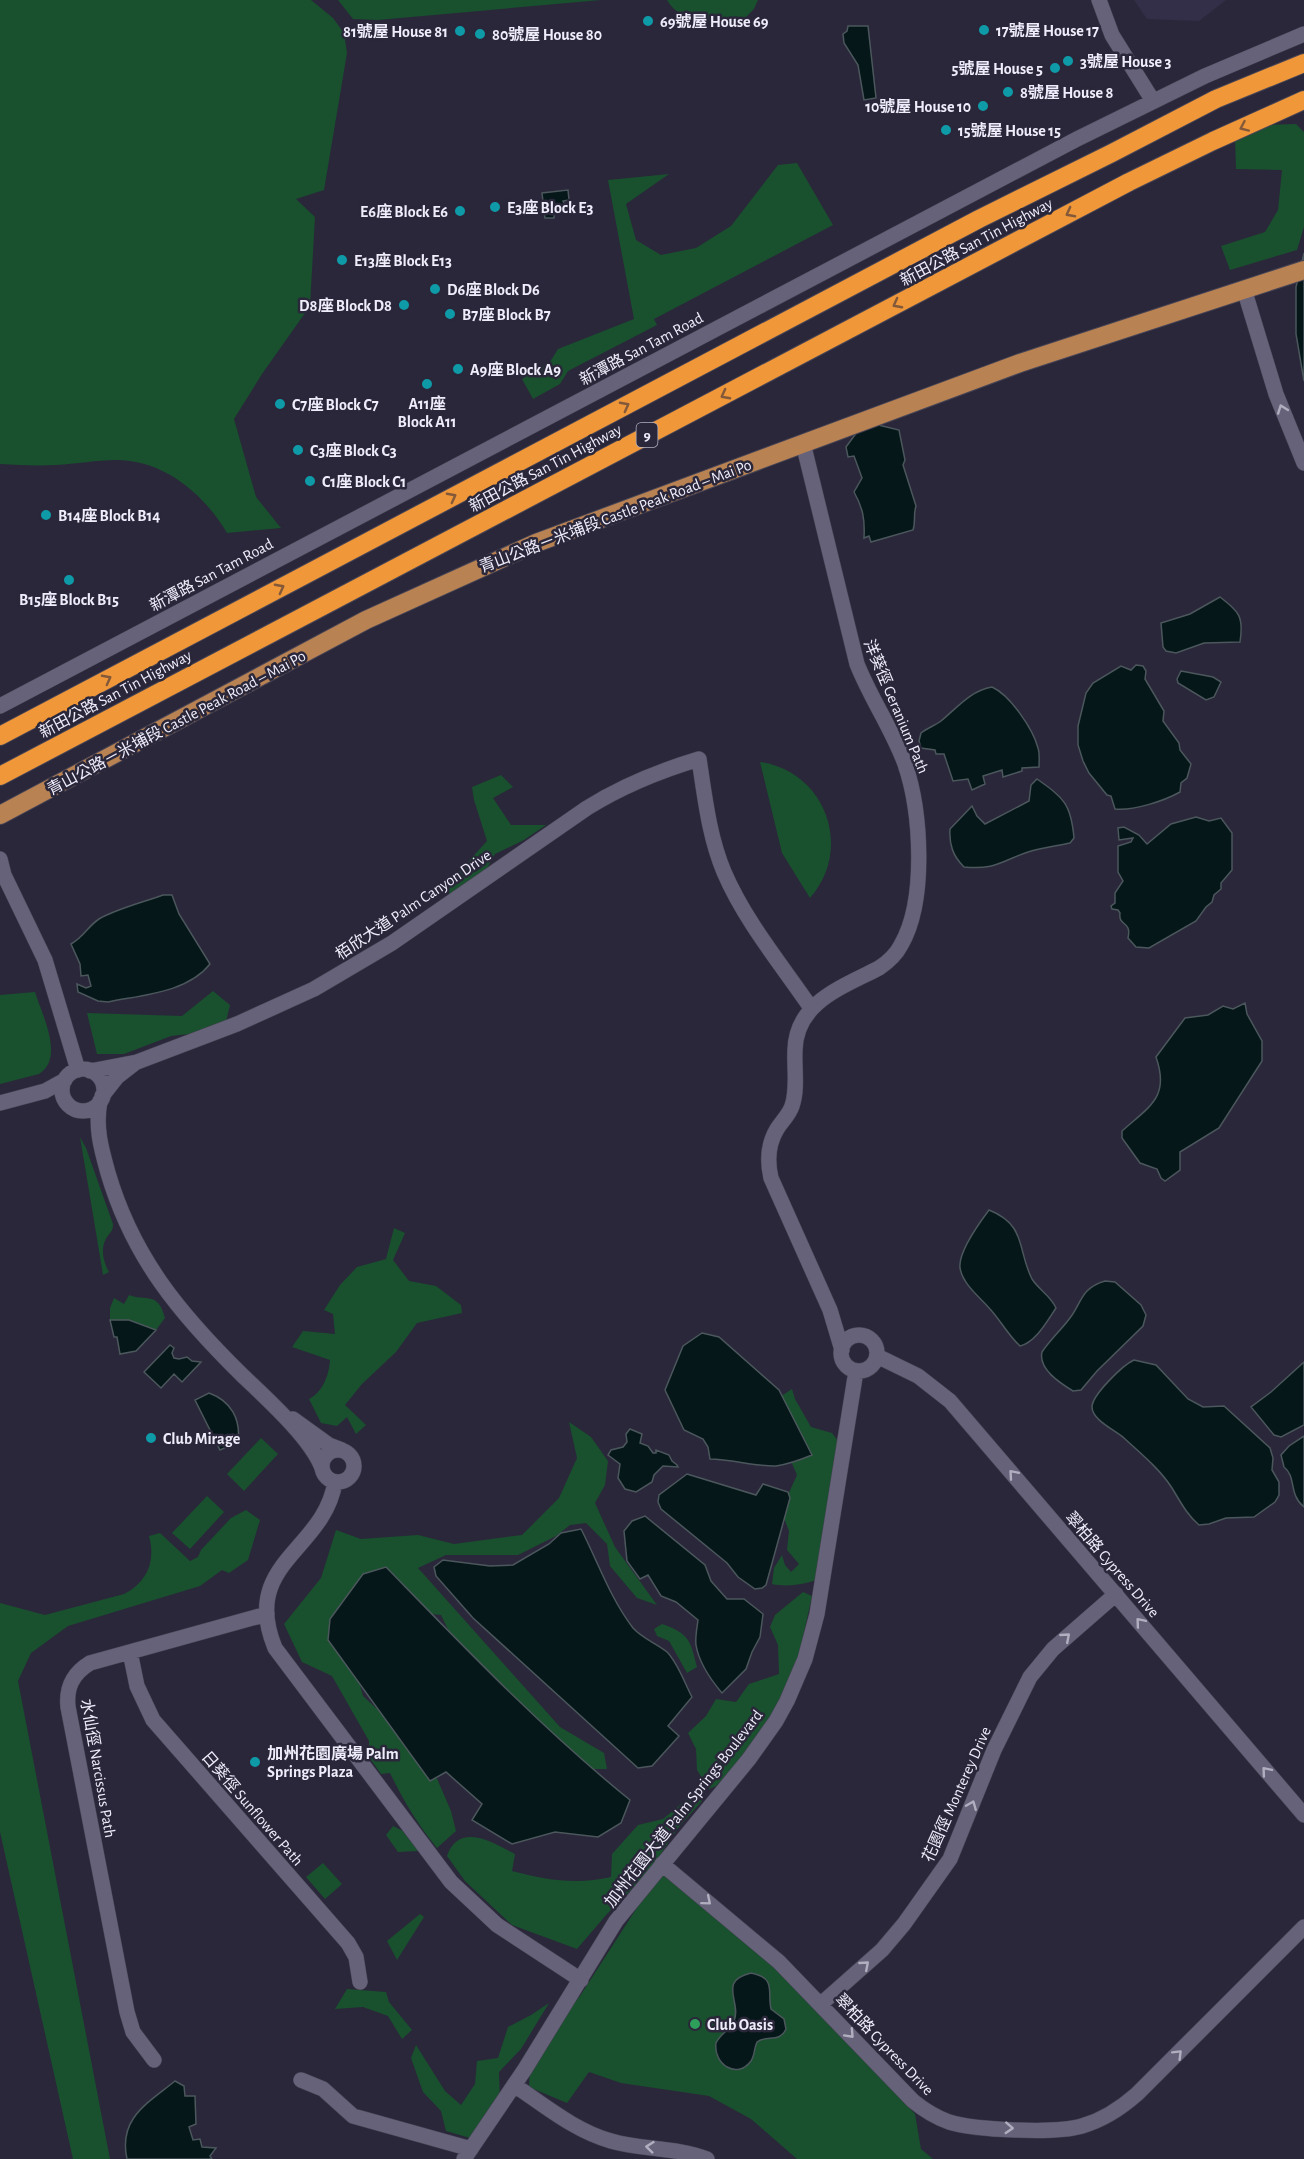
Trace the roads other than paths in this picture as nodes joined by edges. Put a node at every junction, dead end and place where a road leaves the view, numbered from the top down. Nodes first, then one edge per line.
1 (1099, 0) edge
2 (1304, 34) edge
3 (1304, 63) edge
4 (1153, 101) junction
5 (1301, 101) edge
6 (1304, 270) edge
7 (1244, 290) junction
8 (804, 443) junction
9 (1304, 463) edge
10 (0, 706) edge
11 (0, 736) edge
12 (0, 776) edge
13 (0, 815) edge
14 (0, 859) edge
15 (2, 873) edge
16 (811, 1008) junction
17 (137, 1062) junction
18 (84, 1070) junction
19 (65, 1080) junction
20 (37, 1093) junction
21 (101, 1099) junction
22 (0, 1103) edge
23 (71, 1106) junction
24 (103, 1155) junction
25 (830, 1310) junction
26 (854, 1336) junction
27 (842, 1350) junction
28 (877, 1356) junction
29 (856, 1371) junction
30 (272, 1403) junction
31 (342, 1450) junction
32 (322, 1468) junction
33 (335, 1482) junction
34 (1116, 1594) junction
35 (267, 1614) junction
36 (130, 1652) junction
37 (1304, 1815) edge
38 (662, 1864) junction
39 (1304, 1927) edge
40 (581, 1980) junction
41 (360, 1982) dead end
42 (821, 2004) junction
43 (154, 2060) dead end
44 (301, 2080) dead end
45 (514, 2085) junction
46 (468, 2154) edge
47 (706, 2159) edge

1 - 4 street
2 - 4 street, 新潭路 San Tam Road
11 -> 3 highway, 新田公路 San Tin Highway / 9
4 - 10 street, 新潭路 San Tam Road
5 -> 12 highway, 新田公路 San Tin Highway / 9
6 - 7 main road, 青山公路－米埔段 Castle Peak Road – Mai Po
7 - 8 main road, 青山公路－米埔段 Castle Peak Road – Mai Po
9 -> 7 street
8 - 13 main road, 青山公路－米埔段 Castle Peak Road – Mai Po
8 - 16 street, 洋葵徑 Geranium Path
14 - 15 street
15 - 18 street
16 - 17 street, 栢欣大道 Palm Canyon Drive
16 - 25 street, 洋葵徑 Geranium Path
17 - 18 street, 栢欣大道 Palm Canyon Drive
17 - 21 street, 栢欣大道 Palm Canyon Drive
18 - 19 street
18 - 21 street
19 - 20 street
19 - 23 street
20 - 22 street
20 - 23 street
21 - 23 street
21 - 24 street
23 - 24 street
24 - 30 street
25 - 26 street, 洋葵徑 Geranium Path
25 - 27 street, 洋葵徑 Geranium Path
26 - 27 street
26 - 28 street
27 - 29 street
28 - 29 street
34 -> 28 street, 翠柏路 Cypress Drive
29 - 38 street, 加州花園大道 Palm Springs Boulevard
30 - 31 street
30 - 32 street
31 - 32 street
31 - 33 street
32 - 33 street
33 - 35 street
37 -> 34 street, 翠柏路 Cypress Drive
42 -> 34 street, 花園徑 Monterey Drive
35 - 36 street, 水仙徑 Narcissus Path
35 - 40 street
36 - 41 street, 日葵徑 Sunflower Path
36 - 43 street, 水仙徑 Narcissus Path
38 - 40 street, 加州花園大道 Palm Springs Boulevard
38 -> 42 street, 翠柏路 Cypress Drive
42 -> 39 street, 翠柏路 Cypress Drive
40 - 45 street, 加州花園大道 Palm Springs Boulevard
44 - 46 street
45 - 46 street, 加州花園大道 Palm Springs Boulevard
47 -> 45 street

